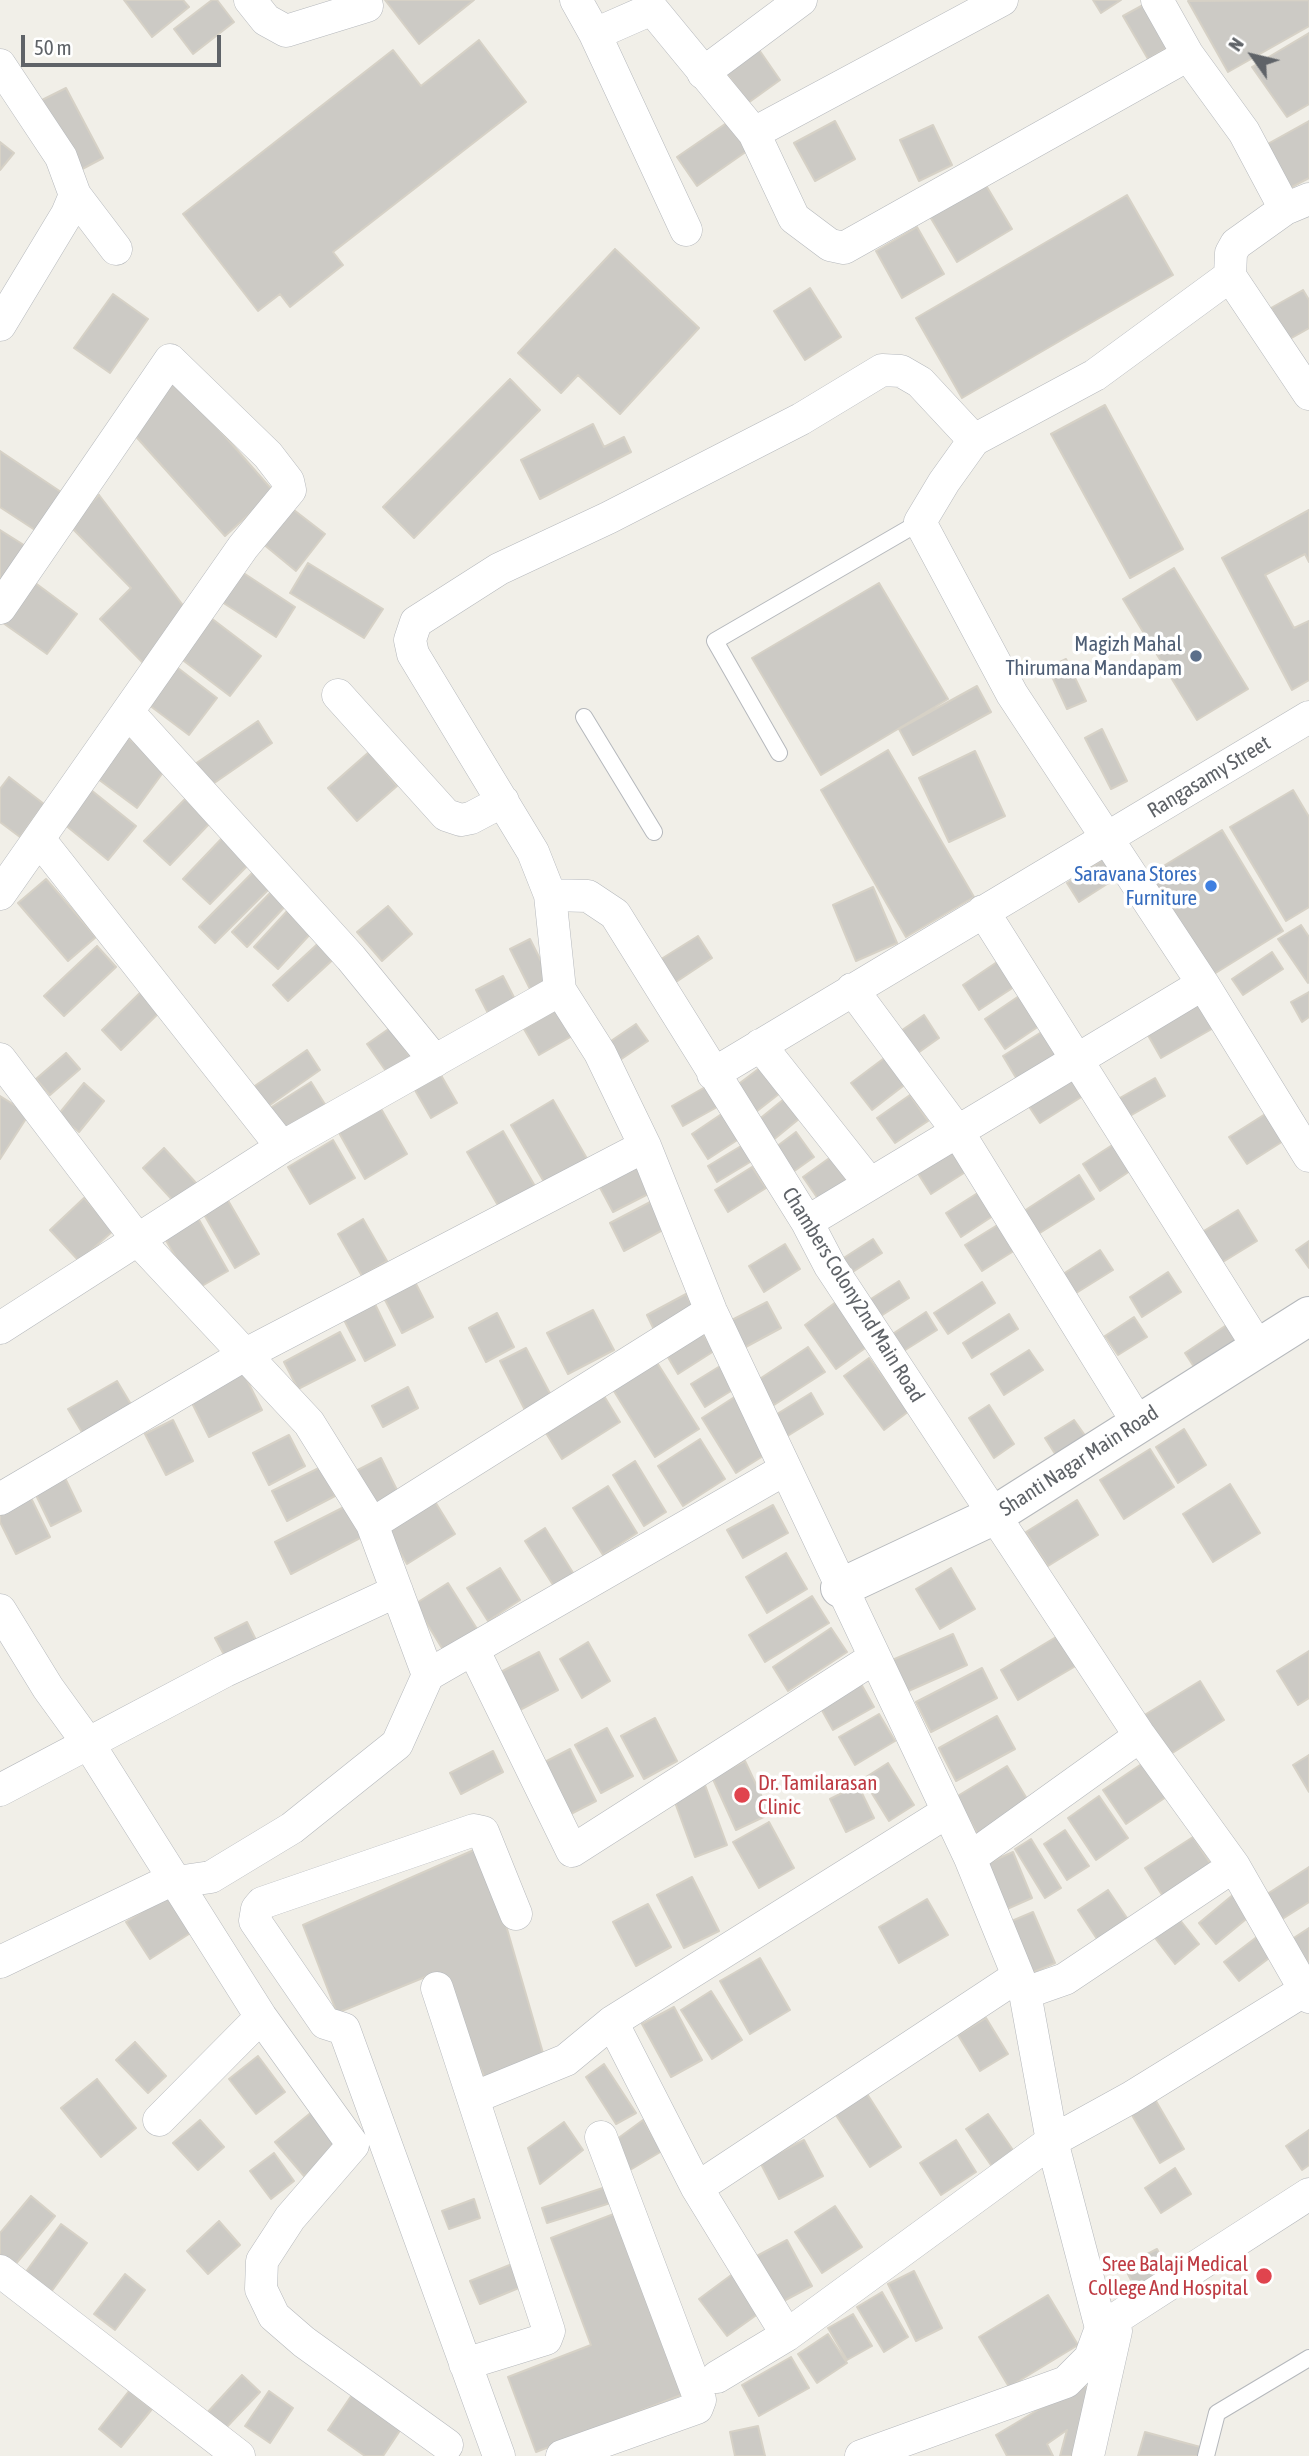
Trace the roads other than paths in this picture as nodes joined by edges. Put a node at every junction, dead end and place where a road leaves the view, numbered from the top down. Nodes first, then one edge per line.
1 (250, 0) edge
2 (576, 0) edge
3 (801, 0) edge
4 (1002, 0) edge
5 (1157, 0) edge
6 (659, 5) edge
7 (368, 6) dead end
8 (595, 34) junction
9 (1188, 55) junction
10 (0, 65) edge
11 (703, 73) junction
12 (754, 133) junction
13 (75, 195) junction
14 (1297, 204) edge
15 (686, 230) dead end
16 (116, 249) dead end
17 (1230, 276) junction
18 (0, 325) edge
19 (1309, 394) edge
20 (974, 440) junction
21 (920, 523) junction
22 (0, 608) edge
23 (338, 695) dead end
24 (128, 712) junction
25 (1309, 716) edge
26 (584, 717) dead end
27 (779, 753) dead end
28 (503, 801) junction
29 (654, 832) dead end
30 (1108, 838) junction
31 (39, 839) junction
32 (0, 894) edge
33 (550, 895) junction
34 (983, 911) junction
35 (1203, 984) junction
36 (852, 989) junction
37 (560, 990) junction
38 (760, 1045) junction
39 (0, 1059) edge
40 (1079, 1059) junction
41 (435, 1061) junction
42 (713, 1074) junction
43 (958, 1132) junction
44 (645, 1146) junction
45 (282, 1147) junction
46 (1309, 1156) edge
47 (870, 1184) junction
48 (807, 1222) junction
49 (137, 1238) junction
50 (711, 1311) junction
51 (1309, 1317) edge
52 (0, 1328) edge
53 (1258, 1346) junction
54 (246, 1354) junction
55 (1138, 1423) junction
56 (784, 1470) junction
57 (0, 1499) edge
58 (993, 1516) junction
59 (372, 1524) junction
60 (840, 1588) junction
61 (397, 1591) junction
62 (0, 1610) edge
63 (473, 1649) junction
64 (874, 1658) junction
65 (428, 1675) junction
66 (1140, 1736) junction
67 (90, 1746) junction
68 (0, 1790) edge
69 (947, 1812) junction
70 (970, 1858) junction
71 (1234, 1866) junction
72 (177, 1882) junction
73 (516, 1914) dead end
74 (0, 1962) edge
75 (1021, 1985) junction
76 (437, 1988) dead end
77 (1307, 1993) edge
78 (261, 2017) junction
79 (612, 2022) junction
80 (473, 2098) junction
81 (159, 2120) dead end
82 (601, 2137) dead end
83 (1052, 2141) junction
84 (697, 2188) junction
85 (1309, 2194) edge
86 (0, 2271) edge
87 (1110, 2322) junction
88 (787, 2335) junction
89 (1309, 2358) edge
90 (466, 2364) junction
91 (717, 2377) dead end
92 (900, 2449) edge
93 (441, 2452) edge
94 (239, 2456) edge
95 (499, 2456) edge
96 (562, 2456) edge
97 (861, 2456) edge
98 (1088, 2456) edge
99 (1206, 2456) edge

1 - 7 street
2 - 8 street
3 - 11 street
4 - 12 street
5 - 9 street
6 - 8 street
6 - 11 street
8 - 15 street
9 - 12 street
9 - 14 street
10 - 13 street
11 - 12 street
13 - 16 street
13 - 18 street
14 - 17 street
17 - 19 street
17 - 20 street
20 - 21 street
20 - 28 street
21 - 27 lane
21 - 30 street
22 - 24 street
23 - 28 street
24 - 31 street
24 - 41 street
25 - 30 street, Rangasamy Street
26 - 29 lane
28 - 33 street
30 - 34 street, Rangasamy Street
30 - 35 street
31 - 32 street
31 - 45 street
33 - 37 street
33 - 42 street, Chambers Colony2nd Main Road
34 - 36 street, Rangasamy Street
34 - 40 street
35 - 40 street
35 - 46 street
36 - 38 street, Rangasamy Street
36 - 43 street
37 - 41 street
37 - 44 street
38 - 42 street, Rangasamy Street
38 - 47 street
39 - 49 street
40 - 43 street
40 - 53 street
41 - 45 street
42 - 48 street, Chambers Colony2nd Main Road
43 - 47 street
43 - 55 street
44 - 50 street
44 - 54 street
45 - 49 street
47 - 48 street
48 - 58 street, Chambers Colony2nd Main Road
49 - 52 street
49 - 54 street
50 - 56 street
50 - 59 street
51 - 53 street, Shanti Nagar Main Road
53 - 55 street, Shanti Nagar Main Road
54 - 57 street
54 - 59 street
55 - 58 street, Shanti Nagar Main Road
56 - 60 street
56 - 63 street
58 - 60 street, Shanti Nagar Main Road
58 - 66 street, Chambers Colony2nd Main Road
59 - 61 street
60 - 64 street
61 - 65 street
61 - 67 street
62 - 67 street
63 - 64 street
63 - 65 street
64 - 69 street
65 - 72 street
66 - 70 street
66 - 71 street, Chambers Colony2nd Main Road
67 - 68 street
67 - 72 street
69 - 70 street
69 - 79 street
70 - 75 street
71 - 75 street
71 - 77 street, Chambers Colony2nd Main Road
72 - 74 street
72 - 78 street
73 - 90 street
75 - 83 street
75 - 84 street
76 - 80 street
77 - 83 street
78 - 81 street
78 - 93 street
79 - 80 street
79 - 84 street
80 - 90 street
82 - 96 street
83 - 87 street
83 - 88 street
84 - 88 street
85 - 87 street
86 - 94 street
87 - 92 street
87 - 98 street
88 - 91 street
89 - 99 lane
90 - 95 street
92 - 97 street

